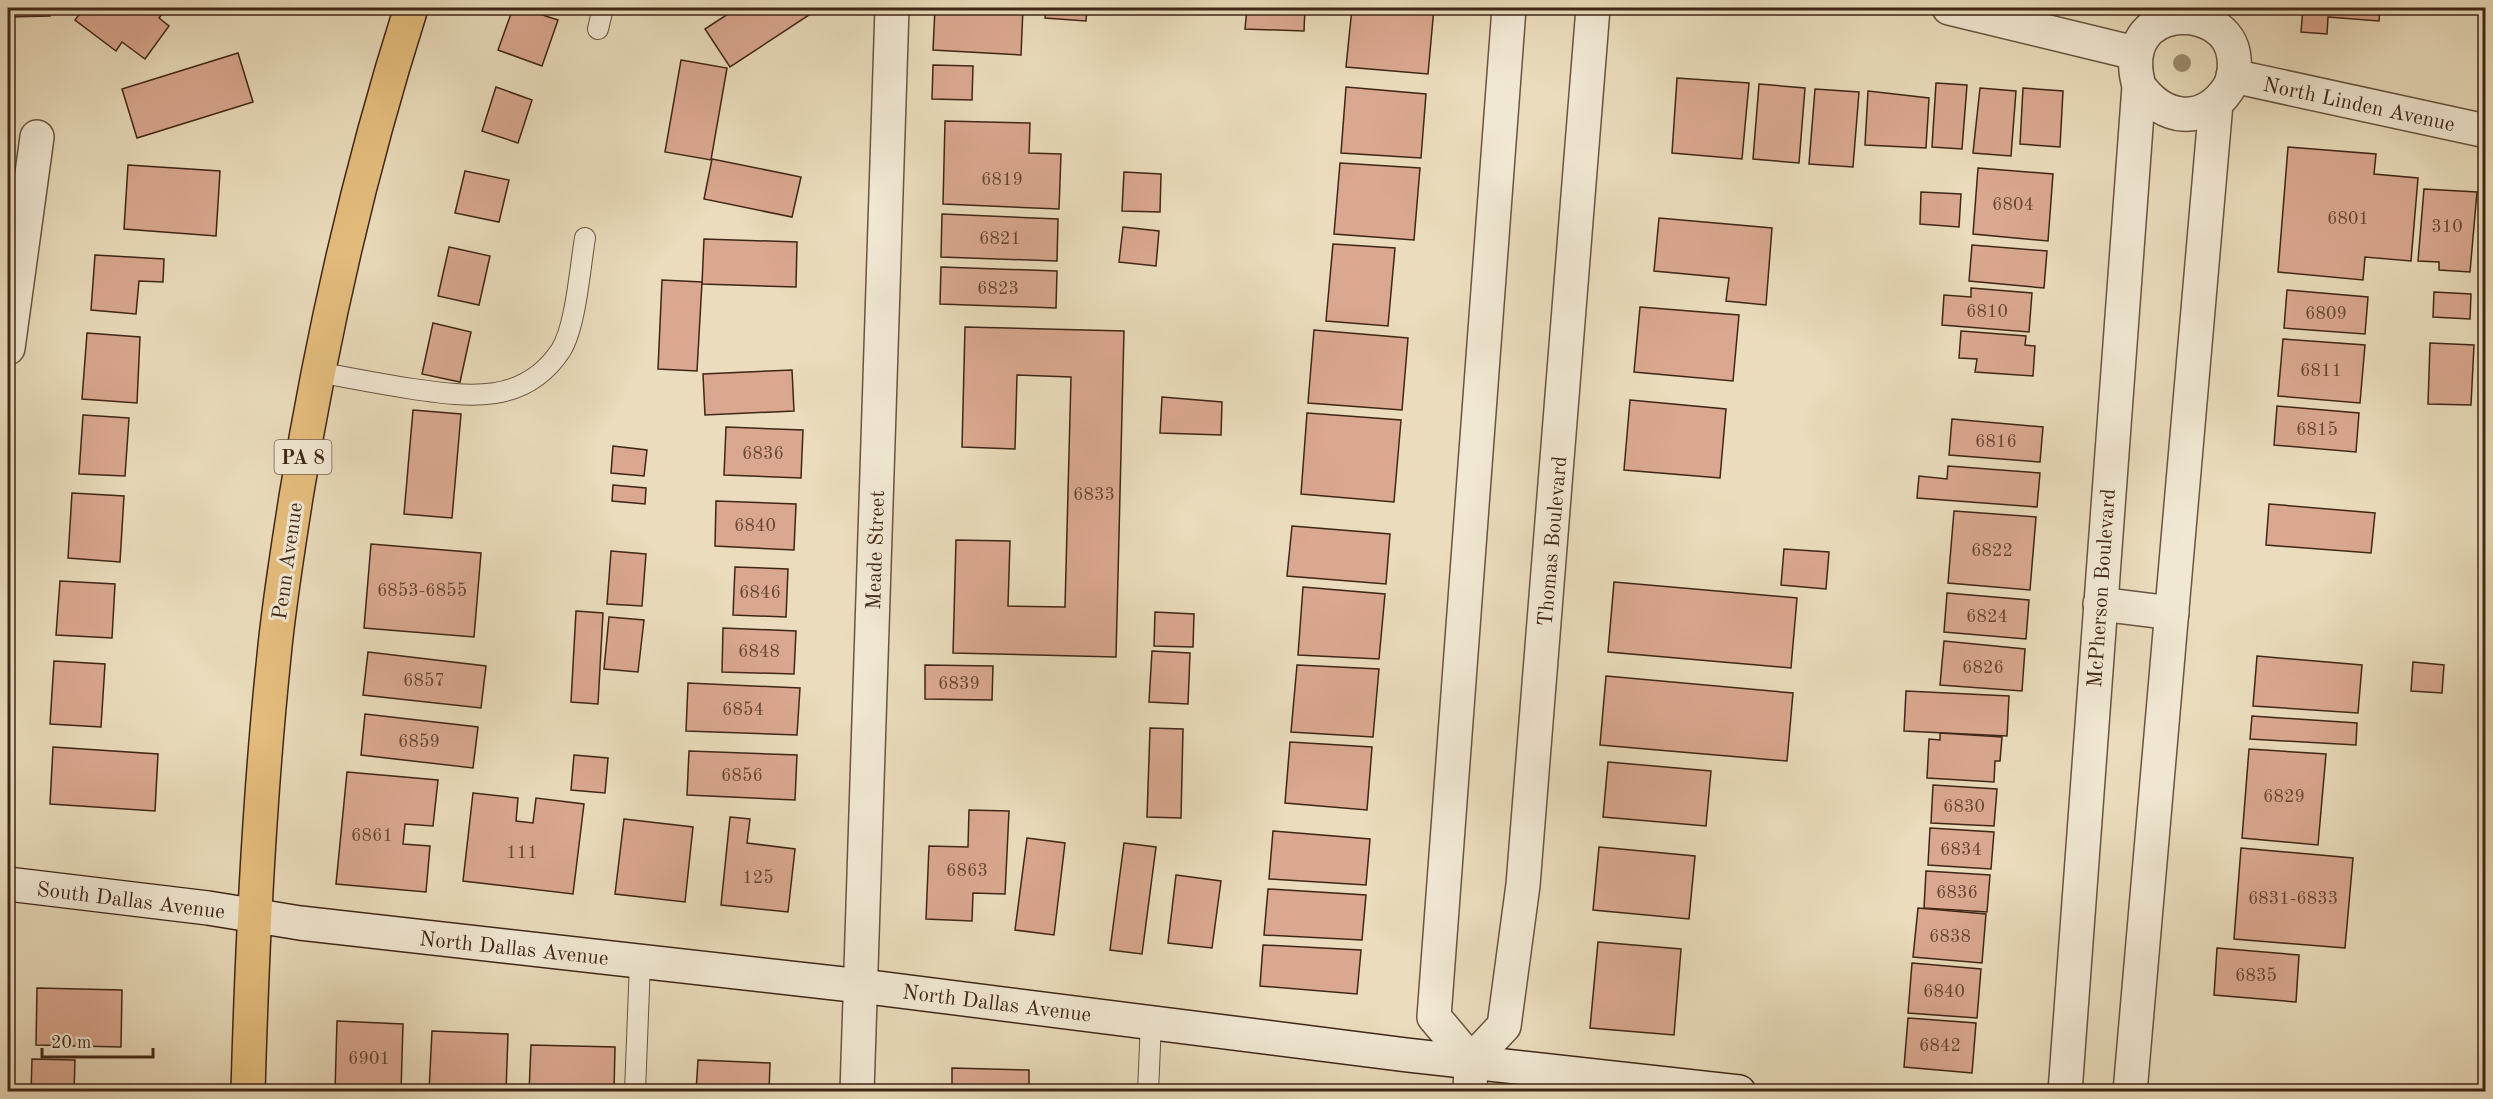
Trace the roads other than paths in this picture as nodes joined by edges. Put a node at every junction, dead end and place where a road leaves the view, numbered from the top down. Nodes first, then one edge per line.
1 (411, 8) edge
2 (603, 8) edge
3 (892, 8) edge
4 (1509, 8) edge
5 (1593, 8) edge
6 (1949, 8) edge
7 (2222, 19) edge
8 (598, 29) dead end
9 (2144, 30) edge
10 (2139, 86) junction
11 (2224, 90) junction
12 (2486, 131) edge
13 (37, 137) dead end
14 (585, 238) dead end
15 (8, 348) edge
16 (318, 372) junction
17 (2100, 604) junction
18 (2172, 613) junction
19 (8, 884) edge
20 (255, 917) junction
21 (640, 962) junction
22 (861, 986) junction
23 (1150, 1022) junction
24 (1471, 1076) edge
25 (248, 1092) edge
26 (635, 1092) edge
27 (857, 1092) edge
28 (1148, 1092) edge
29 (1740, 1092) edge
30 (2065, 1092) edge
31 (2130, 1092) edge

1 - 16 highway, Penn Avenue / PA 8
2 - 8 lane
3 - 22 street, Meade Street
4 - 24 street
5 - 24 street, Thomas Boulevard
6 - 9 street
7 - 9 street
7 - 11 street
9 - 10 street
10 - 11 street
10 - 17 street, McPherson Boulevard
11 - 12 street, North Linden Avenue
11 - 18 street
13 - 15 street
14 - 16 lane
16 - 20 highway, Penn Avenue / PA 8
17 - 18 street
17 - 30 street, McPherson Boulevard
18 - 31 street
19 - 20 street, South Dallas Avenue
20 - 21 street, North Dallas Avenue
20 - 25 highway, Penn Avenue / PA 8
21 - 22 street, North Dallas Avenue
21 - 26 lane
22 - 23 street, North Dallas Avenue
22 - 27 street, Meade Street
23 - 24 street, North Dallas Avenue
23 - 28 lane
24 - 29 street, North Dallas Avenue

